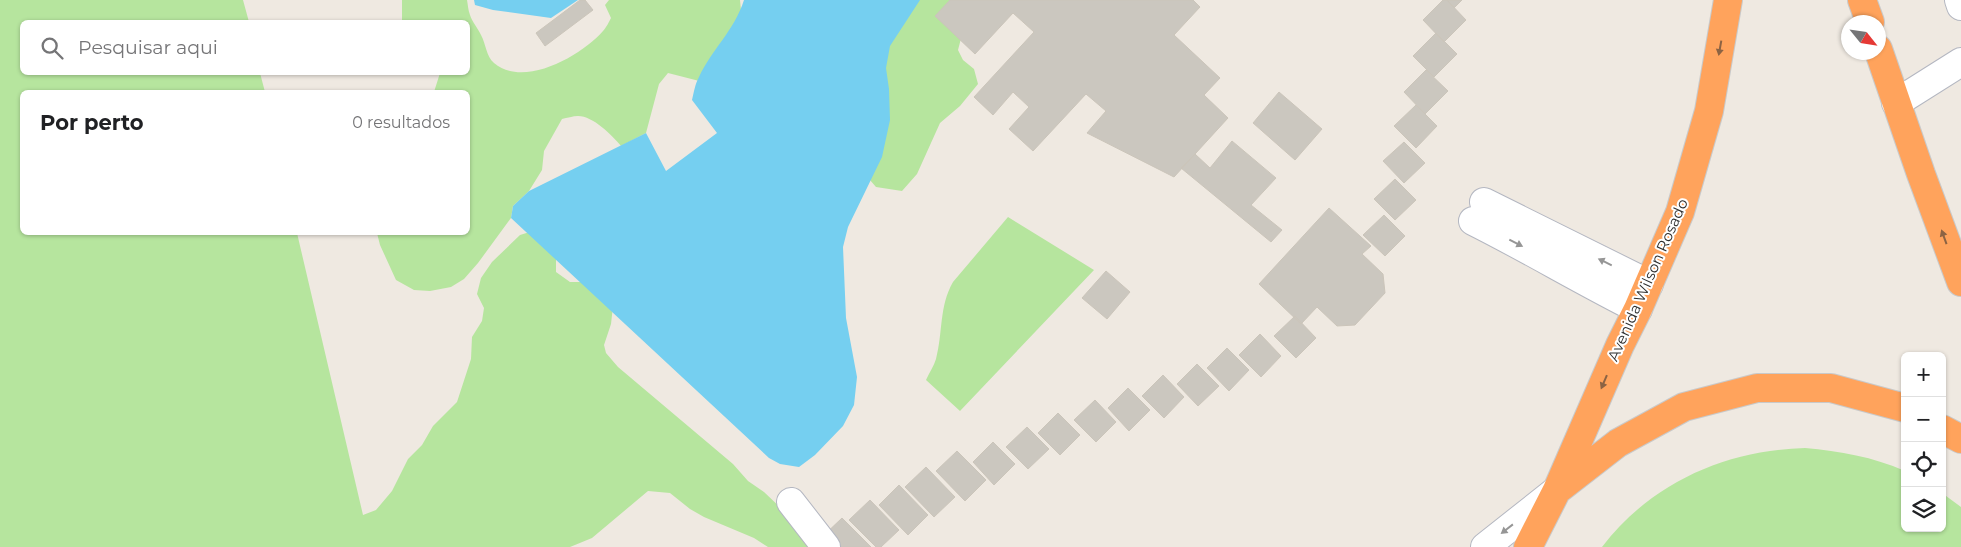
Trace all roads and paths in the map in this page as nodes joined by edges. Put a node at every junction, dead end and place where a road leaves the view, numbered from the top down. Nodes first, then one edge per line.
1 (1728, 0) edge
2 (1862, 0) edge
3 (1959, 0) edge
4 (1961, 6) edge
5 (1867, 15) edge
6 (1882, 60) edge
7 (1961, 62) edge
8 (1896, 103) junction
9 (1961, 282) edge
10 (1649, 284) junction
11 (1638, 309) junction
12 (1901, 407) edge
13 (1946, 430) edge
14 (1961, 439) edge
15 (1557, 490) junction
16 (791, 502) dead end
17 (826, 547) edge
18 (1485, 547) edge
19 (1528, 547) edge

1 -> 10 highway, Avenida Wilson Rosado
2 - 5 highway
3 - 4 street
6 - 8 highway
7 - 8 street
9 -> 8 highway
10 - 11 highway, Avenida Wilson Rosado
10 -> 11 street
11 -> 15 highway, Avenida Wilson Rosado
12 - 15 highway
13 - 14 highway
15 -> 18 street
15 - 19 highway, Avenida Wilson Rosado
16 - 17 street

